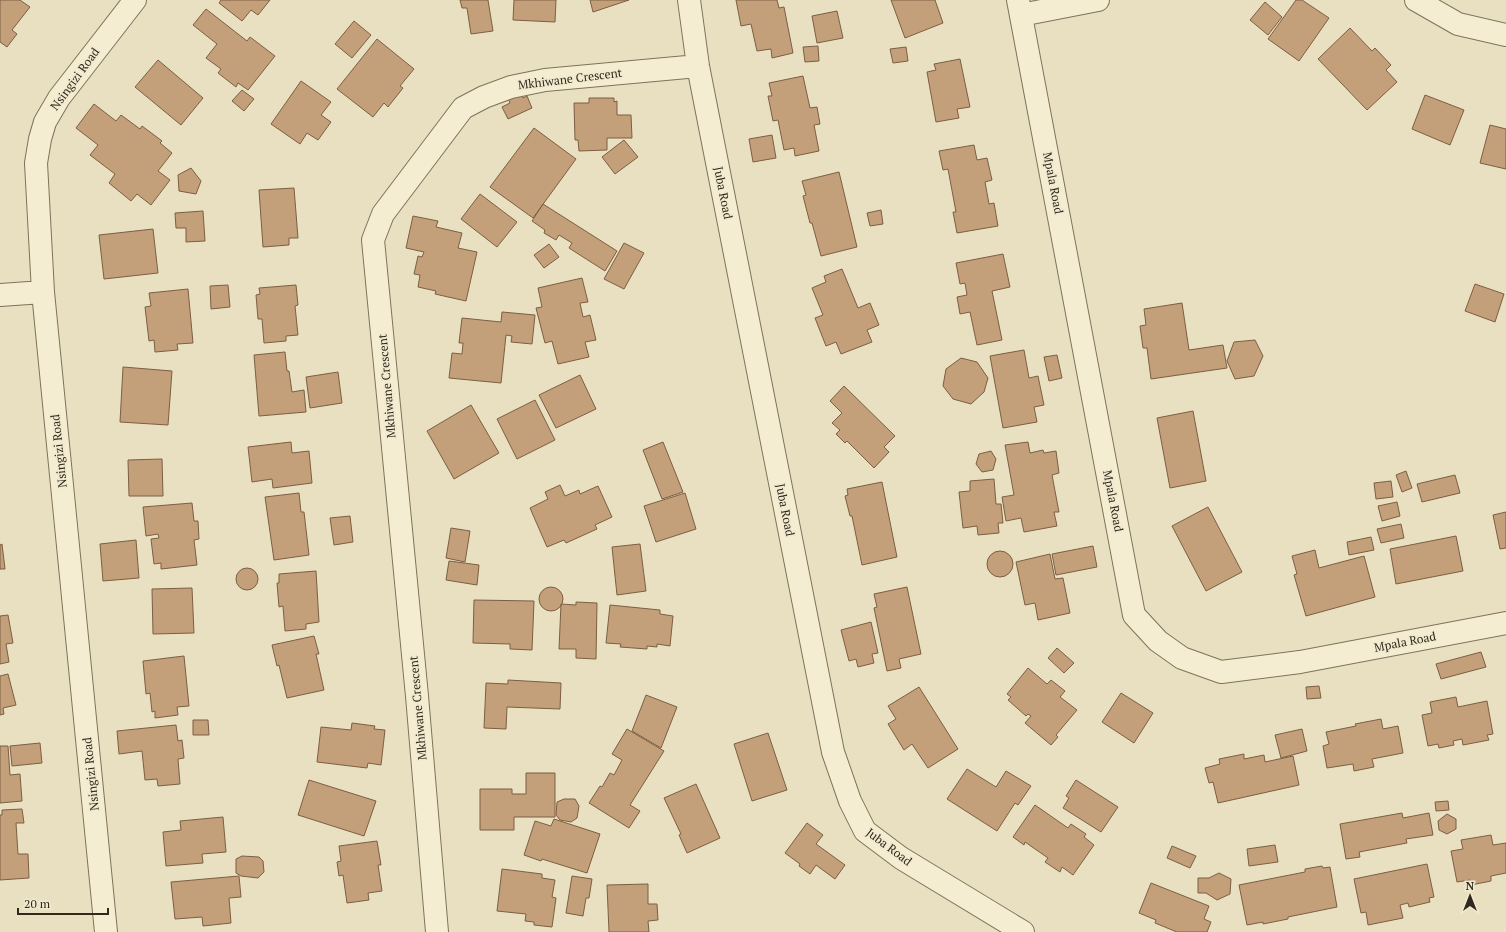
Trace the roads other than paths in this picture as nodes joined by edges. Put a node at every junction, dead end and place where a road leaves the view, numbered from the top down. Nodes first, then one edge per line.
1 (135, 0) edge
2 (689, 0) edge
3 (1098, 0) edge
4 (1416, 0) edge
5 (1020, 8) edge
6 (1506, 35) edge
7 (698, 66) junction
8 (43, 292) junction
9 (0, 295) edge
10 (1506, 623) edge
11 (106, 932) edge
12 (437, 932) edge
13 (1023, 932) edge

1 - 8 street, Nsingizi Road
2 - 7 street, Juba Road
3 - 5 street
4 - 6 street
5 - 10 street, Mpala Road
7 - 12 street, Mkhiwane Crescent
7 - 13 street, Juba Road
8 - 9 street
8 - 11 street, Nsingizi Road

